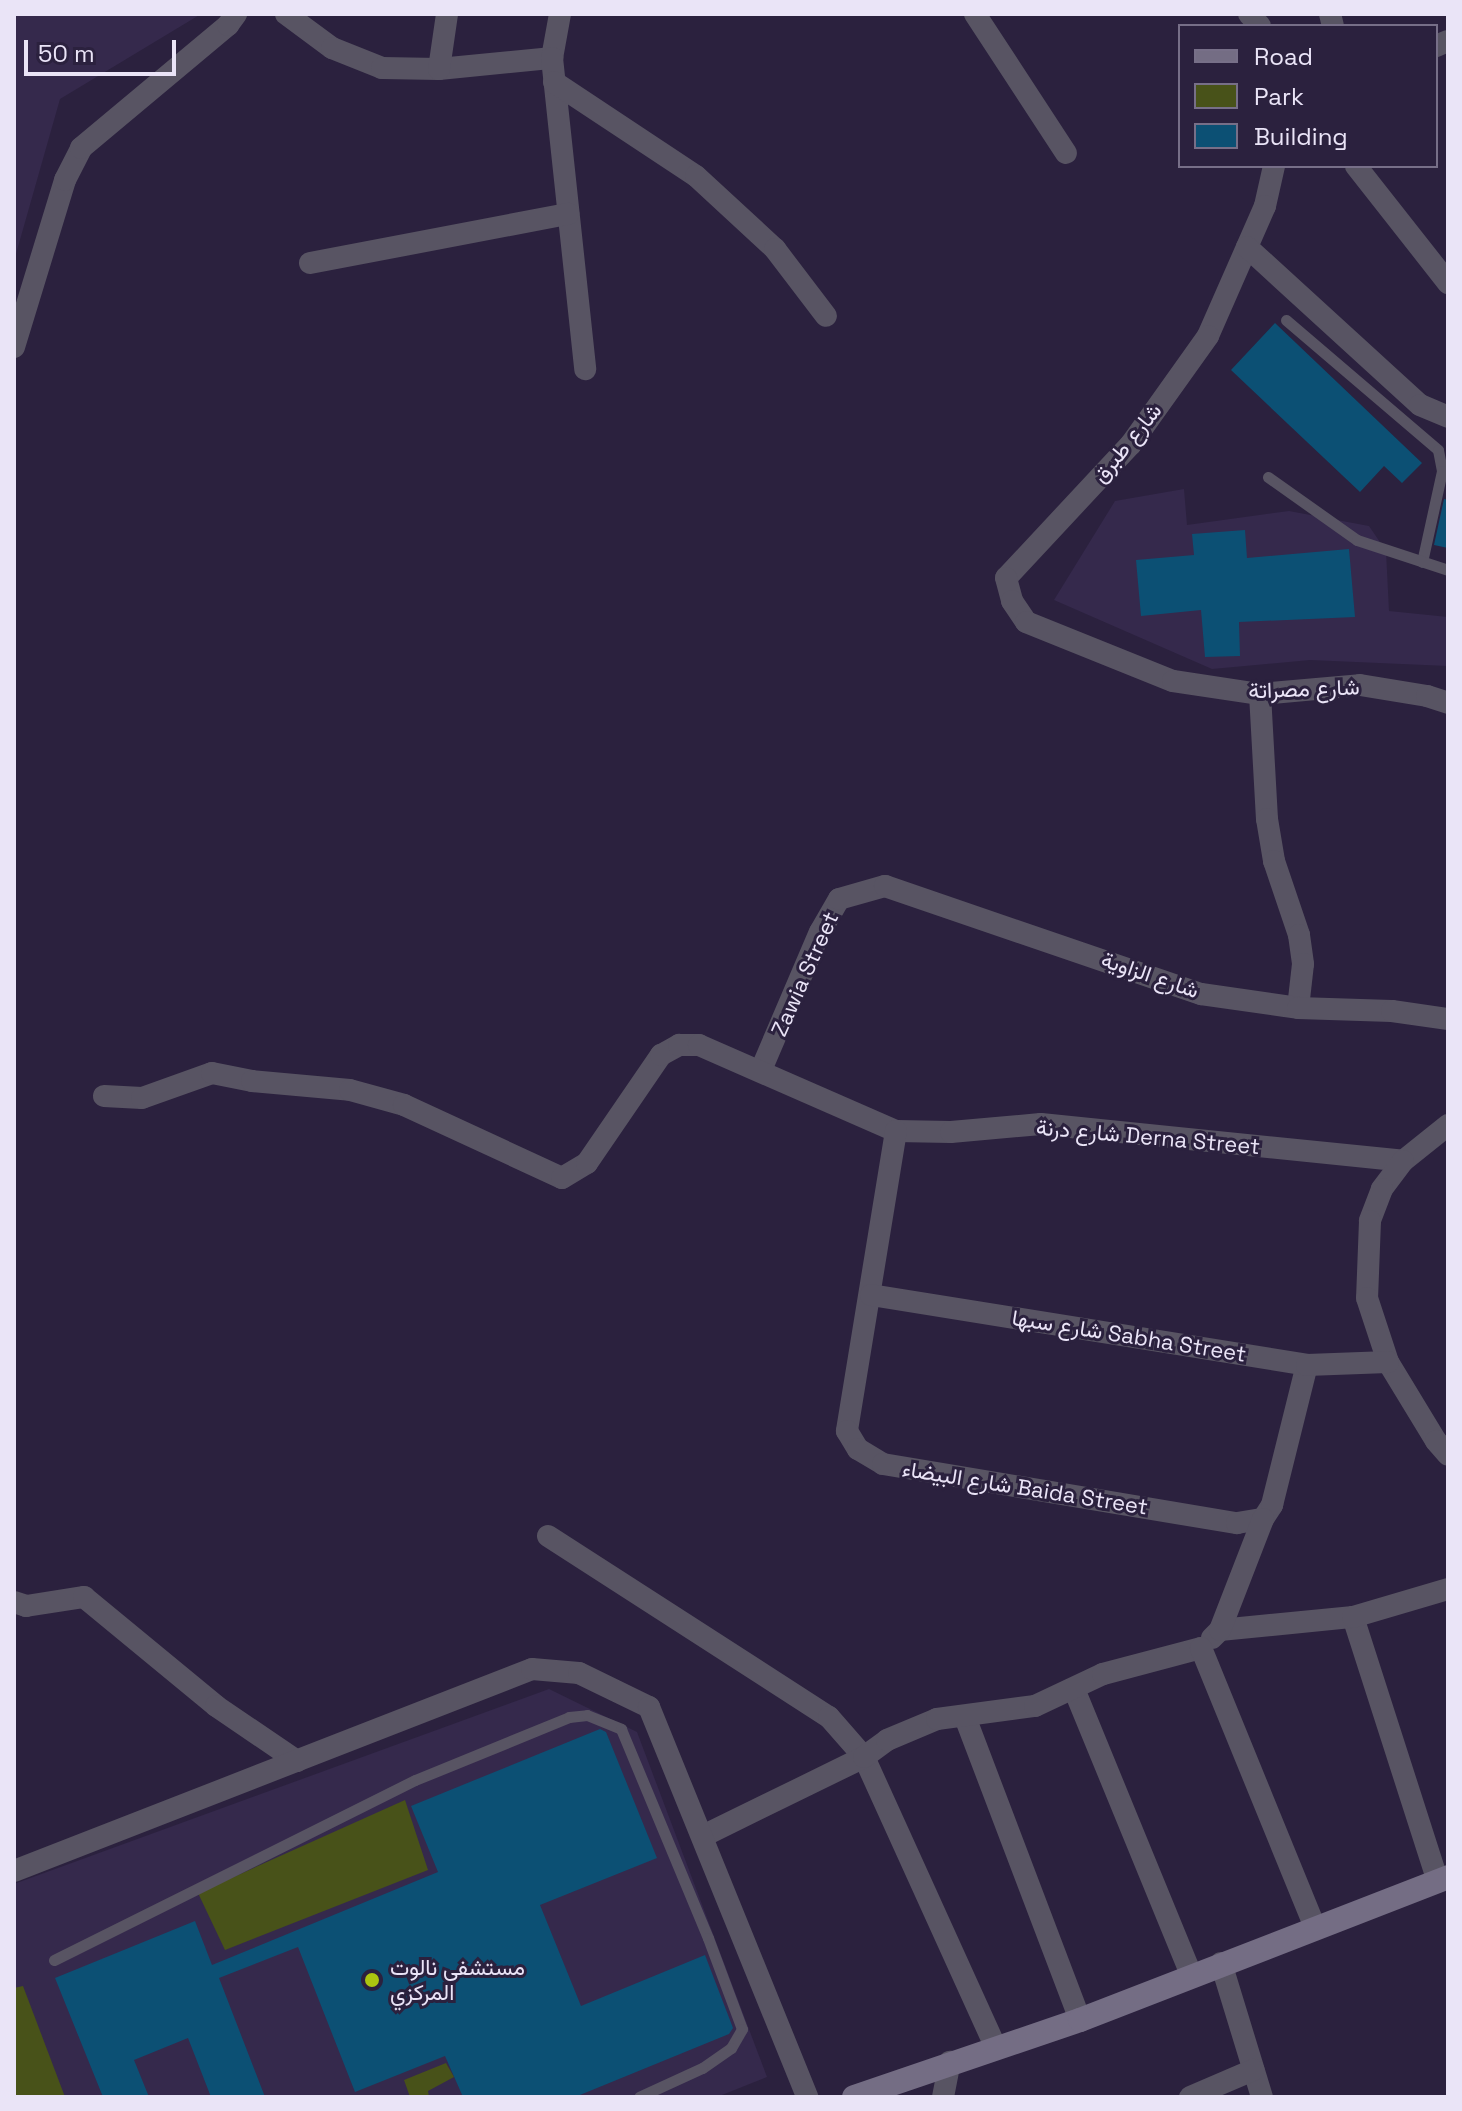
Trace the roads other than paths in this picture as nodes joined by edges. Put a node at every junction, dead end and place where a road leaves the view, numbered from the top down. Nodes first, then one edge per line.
1 (236, 14) edge
2 (286, 14) edge
3 (447, 14) edge
4 (560, 14) edge
5 (975, 14) edge
6 (552, 58) junction
7 (439, 69) junction
8 (554, 82) junction
9 (1066, 153) dead end
10 (1274, 168) edge
11 (1358, 168) edge
12 (568, 214) junction
13 (1247, 247) junction
14 (310, 263) dead end
15 (1448, 283) edge
16 (826, 316) dead end
17 (1286, 320) dead end
18 (14, 347) edge
19 (585, 369) dead end
20 (1448, 417) edge
21 (1268, 477) dead end
22 (1422, 562) junction
23 (1448, 570) edge
24 (1026, 622) joint
25 (1260, 694) junction
26 (1448, 703) edge
27 (863, 895) joint
28 (1298, 1008) junction
29 (1448, 1019) edge
30 (761, 1070) junction
31 (104, 1096) dead end
32 (1448, 1125) edge
33 (896, 1131) junction
34 (1403, 1161) junction
35 (871, 1295) junction
36 (1388, 1362) junction
37 (1307, 1365) junction
38 (1448, 1455) edge
39 (1263, 1519) junction
40 (548, 1536) dead end
41 (1448, 1589) edge
42 (14, 1602) edge
43 (1353, 1617) junction
44 (1220, 1630) junction
45 (1201, 1648) junction
46 (1074, 1689) junction
47 (965, 1717) junction
48 (864, 1757) junction
49 (297, 1761) junction
50 (703, 1836) junction
51 (14, 1871) edge
52 (1443, 1879) edge
53 (1315, 1927) junction
54 (54, 1960) dead end
55 (1221, 1963) junction
56 (1191, 1974) junction
57 (1080, 2020) junction
58 (996, 2048) junction
59 (950, 2062) junction
60 (1253, 2070) junction
61 (639, 2097) edge
62 (807, 2097) edge
63 (854, 2097) edge
64 (943, 2097) edge
65 (1190, 2097) edge
66 (1262, 2097) edge

1 - 18 street
2 - 7 street
3 - 7 street
4 - 6 street
5 - 9 street
6 - 7 street
6 - 8 street
8 - 12 street
8 - 16 street
10 - 13 street
11 - 15 street
12 - 14 street
12 - 19 street
13 - 20 street
13 - 24 street, شارع طبرق
17 - 22 lane
21 - 22 lane
22 - 23 lane
24 - 25 street, شارع مصراتة
25 - 26 street, شارع مصراتة
25 - 28 street
27 - 28 street, شارع الزاوية
27 - 30 street, Zawia Street
28 - 29 street, شارع الزاوية
30 - 31 street, شارع درنة Derna Street
30 - 33 street, شارع درنة Derna Street
32 - 34 street
33 - 34 street, شارع درنة Derna Street
33 - 35 street, شارع البيضاء Baida Street
34 - 36 street
35 - 37 street, شارع سبها Sabha Street
35 - 39 street, شارع البيضاء Baida Street
36 - 37 street, شارع سبها Sabha Street
36 - 38 street
37 - 39 street
39 - 44 street
40 - 48 street
41 - 43 street
42 - 49 street
43 - 44 street
43 - 52 street
44 - 45 street
45 - 46 street
45 - 53 street
46 - 47 street
46 - 56 street
47 - 48 street
47 - 57 street
48 - 50 street
48 - 58 street
49 - 50 street
49 - 51 street
50 - 62 street
52 - 53 main road
53 - 55 main road
54 - 61 lane
55 - 56 main road
55 - 60 street
56 - 57 main road
57 - 58 main road
58 - 59 main road
59 - 63 main road
59 - 64 street
60 - 65 street
60 - 66 street

